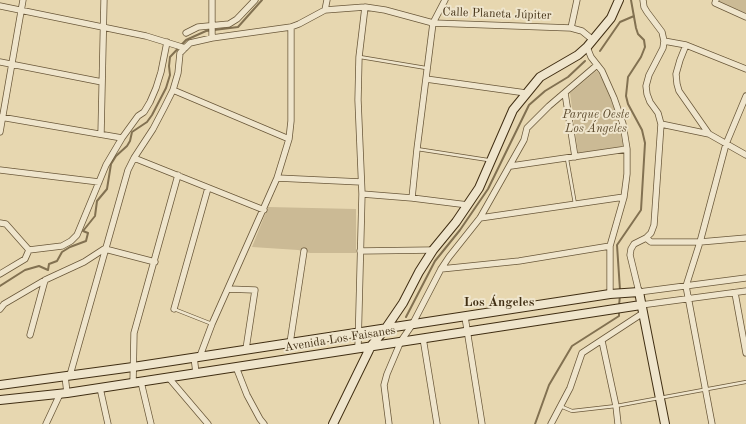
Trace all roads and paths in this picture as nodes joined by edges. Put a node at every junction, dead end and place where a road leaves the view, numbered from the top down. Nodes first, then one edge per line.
1 (23, 0) edge
2 (104, 0) edge
3 (212, 0) edge
4 (255, 0) edge
5 (327, 0) edge
6 (445, 0) edge
7 (577, 0) edge
8 (619, 0) edge
9 (643, 0) edge
10 (716, 0) edge
11 (0, 6) edge
12 (365, 7) junction
13 (22, 10) junction
14 (326, 10) junction
15 (746, 17) edge
16 (433, 23) junction
17 (212, 25) junction
18 (103, 26) junction
19 (291, 27) junction
20 (571, 28) junction
21 (186, 33) dead end
22 (212, 38) junction
23 (593, 40) junction
24 (664, 41) junction
25 (167, 42) junction
26 (686, 45) junction
27 (587, 47) junction
28 (184, 48) junction
29 (360, 57) junction
30 (0, 62) edge
31 (12, 65) junction
32 (597, 65) junction
33 (428, 69) junction
34 (746, 69) edge
35 (426, 79) junction
36 (102, 82) junction
37 (173, 90) junction
38 (526, 93) junction
39 (566, 93) junction
40 (746, 96) edge
41 (1, 117) edge
42 (661, 124) junction
43 (0, 132) edge
44 (101, 134) junction
45 (709, 134) junction
46 (122, 138) junction
47 (288, 139) junction
48 (726, 144) junction
49 (417, 149) junction
50 (627, 149) junction
51 (746, 155) edge
52 (575, 157) junction
53 (134, 158) junction
54 (567, 158) junction
55 (491, 161) junction
56 (511, 166) junction
57 (0, 170) edge
58 (178, 175) junction
59 (278, 178) junction
60 (99, 182) junction
61 (361, 182) junction
62 (208, 188) junction
63 (362, 194) junction
64 (624, 197) junction
65 (412, 198) junction
66 (574, 204) junction
67 (468, 205) junction
68 (264, 210) junction
69 (480, 218) junction
70 (0, 223) edge
71 (646, 238) junction
72 (746, 238) edge
73 (700, 242) junction
74 (610, 246) junction
75 (104, 249) junction
76 (30, 250) junction
77 (433, 250) junction
78 (304, 251) dead end
79 (360, 251) junction
80 (155, 262) junction
81 (441, 269) junction
82 (0, 274) edge
83 (746, 278) edge
84 (45, 280) junction
85 (686, 286) junction
86 (228, 289) junction
87 (638, 292) junction
88 (746, 292) edge
89 (617, 293) junction
90 (735, 293) junction
91 (688, 299) junction
92 (617, 308) junction
93 (0, 309) edge
94 (174, 309) joint
95 (642, 309) junction
96 (465, 317) junction
97 (212, 324) junction
98 (412, 325) junction
99 (386, 328) junction
100 (358, 332) junction
101 (468, 332) junction
102 (30, 335) dead end
103 (423, 338) junction
104 (401, 341) junction
105 (602, 341) junction
106 (290, 343) junction
107 (371, 346) junction
108 (358, 348) junction
109 (246, 349) junction
110 (746, 353) edge
111 (197, 357) junction
112 (133, 367) junction
113 (236, 367) junction
114 (196, 373) junction
115 (67, 376) junction
116 (168, 377) junction
117 (137, 382) junction
118 (746, 382) edge
119 (0, 385) edge
120 (100, 388) junction
121 (706, 390) junction
122 (64, 394) junction
123 (660, 398) junction
124 (0, 400) edge
125 (560, 406) junction
126 (616, 406) junction
127 (46, 424) edge
128 (108, 424) edge
129 (151, 424) edge
130 (208, 424) edge
131 (264, 424) edge
132 (333, 424) edge
133 (389, 424) edge
134 (436, 424) edge
135 (482, 424) edge
136 (551, 424) edge
137 (618, 424) edge
138 (665, 424) edge
139 (712, 424) edge

1 - 13 street
2 - 18 street
3 - 17 street
4 - 17 street
5 - 14 street
6 - 16 street
7 - 20 street
8 - 23 street
9 - 24 street
10 - 15 street
11 - 13 street
12 - 14 street, Calle Planeta Júpiter
12 - 16 street, Calle Planeta Júpiter
12 - 29 street
13 - 18 street
13 - 31 street
14 - 19 street, Calle Planeta Júpiter
16 - 20 street, Calle Planeta Júpiter
16 - 33 street
17 - 21 street
17 - 22 street
18 - 25 street
18 - 36 street
19 - 22 street, Calle Planeta Júpiter
19 - 47 street
20 - 23 street, Calle Planeta Júpiter
22 - 28 street, Calle Planeta Júpiter
23 - 27 street
24 - 26 street
24 - 42 street
25 - 28 street
25 - 46 street
26 - 34 street
26 - 45 street
27 - 32 street
27 - 38 street
28 - 37 street
29 - 33 lane
29 - 61 street
30 - 31 street
31 - 36 street
31 - 41 street
32 - 39 street
32 - 50 street
33 - 35 street
35 - 38 street
35 - 49 street
36 - 44 street
37 - 47 street
37 - 53 street
38 - 55 street
39 - 52 street
39 - 56 street
40 - 48 street
41 - 43 street
41 - 44 street
42 - 45 street
42 - 71 street
44 - 46 street
45 - 48 street
46 - 60 street
47 - 59 street
48 - 51 street
48 - 73 street
49 - 55 lane
49 - 65 street
50 - 52 street
50 - 64 street
52 - 54 street
53 - 58 street
53 - 75 street
54 - 56 street
54 - 66 lane
55 - 67 street
56 - 69 street
57 - 60 street
58 - 62 street
58 - 80 street
59 - 61 street
59 - 68 street
60 - 76 street
61 - 63 street
62 - 68 street
62 - 94 street
63 - 65 street
63 - 79 street
64 - 66 street
64 - 74 street
65 - 67 street
66 - 69 street
67 - 77 street
68 - 86 street
69 - 81 street
70 - 76 street
71 - 73 street
71 - 87 street
72 - 73 street
73 - 85 street
74 - 81 street
74 - 89 street
75 - 80 street
75 - 84 street
75 - 115 street
76 - 82 street
77 - 79 street
77 - 99 street
78 - 106 street
79 - 100 street
80 - 112 street
81 - 98 street
83 - 85 street
84 - 93 street
84 - 102 street
85 - 87 street
85 - 91 street
86 - 97 street
86 - 109 street
87 - 89 street, Avenida Los Faisanes
87 - 95 street
88 - 90 street
89 - 92 street
89 - 96 street, Avenida Los Faisanes
90 - 91 street
90 - 110 street
91 - 95 street
91 - 121 street
92 - 95 street, Avenida Los Faisanes
92 - 101 street, Avenida Los Faisanes
94 - 97 lane
95 - 105 street
95 - 123 street
96 - 98 street, Avenida Los Faisanes
96 - 101 street
97 - 111 street
98 - 99 street, Avenida Los Faisanes
98 - 104 street
99 - 100 street, Avenida Los Faisanes
99 - 107 street
100 - 106 street, Avenida Los Faisanes
100 - 108 street
101 - 103 street, Avenida Los Faisanes
101 - 135 street
103 - 104 street, Avenida Los Faisanes
103 - 134 street
104 - 107 street, Avenida Los Faisanes
104 - 133 street
105 - 125 street
105 - 126 street
106 - 109 street, Avenida Los Faisanes
107 - 108 street, Avenida Los Faisanes
107 - 132 street
108 - 113 street, Avenida Los Faisanes
109 - 111 street, Avenida Los Faisanes
111 - 112 street, Avenida Los Faisanes
111 - 114 street
112 - 115 street
112 - 117 street
113 - 114 street, Avenida Los Faisanes
113 - 131 street
114 - 116 street, Avenida Los Faisanes
115 - 119 street
115 - 122 street
116 - 117 street, Avenida Los Faisanes
116 - 130 street
117 - 120 street, Avenida Los Faisanes
117 - 129 street
118 - 121 lane
120 - 122 street, Avenida Los Faisanes
120 - 128 street
121 - 123 lane
121 - 139 street
122 - 124 street, Avenida Los Faisanes
122 - 127 street
123 - 126 lane
123 - 138 street
125 - 126 lane
125 - 136 street
126 - 137 street

